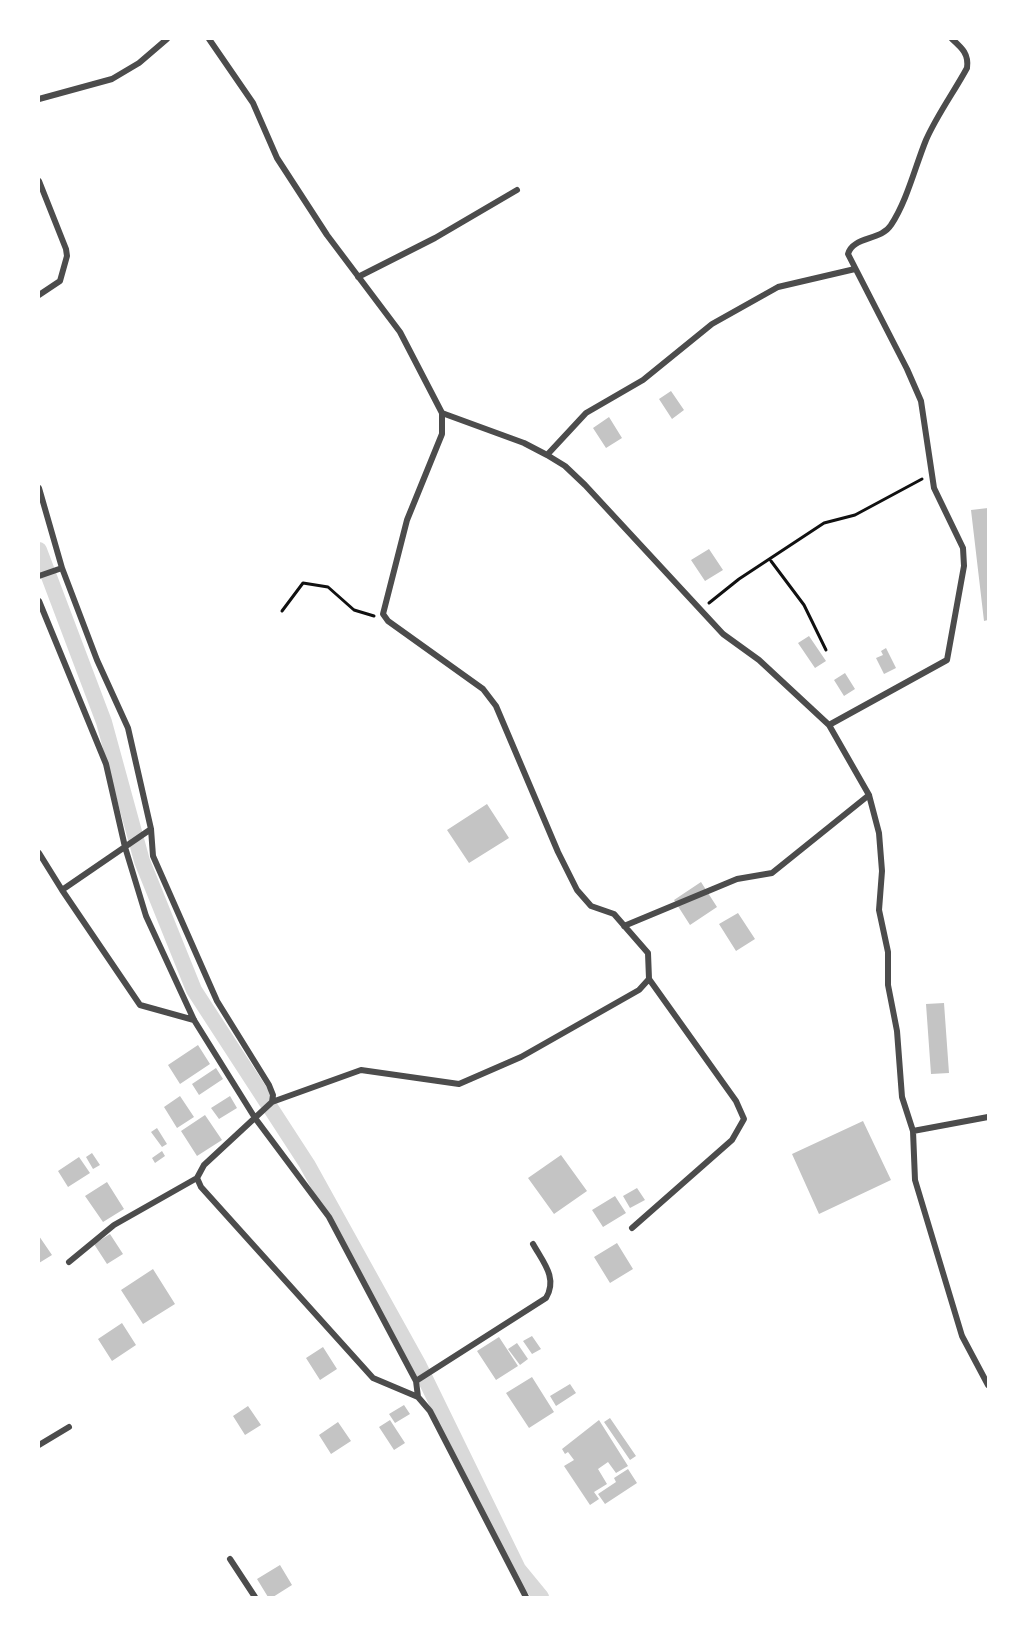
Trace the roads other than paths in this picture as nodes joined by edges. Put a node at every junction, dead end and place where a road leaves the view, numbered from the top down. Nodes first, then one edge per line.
1 (167, 39) edge
2 (209, 39) edge
3 (952, 39) edge
4 (39, 99) edge
5 (39, 181) edge
6 (517, 190) dead end
7 (855, 269) junction
8 (358, 277) junction
9 (39, 295) edge
10 (442, 413) junction
11 (547, 455) junction
12 (39, 488) edge
13 (62, 568) junction
14 (39, 576) edge
15 (39, 601) edge
16 (829, 725) junction
17 (869, 795) junction
18 (151, 830) junction
19 (125, 848) junction
20 (40, 857) edge
21 (62, 890) junction
22 (624, 926) junction
23 (649, 979) junction
24 (194, 1020) junction
25 (272, 1102) junction
26 (988, 1117) edge
27 (255, 1118) junction
28 (913, 1131) junction
29 (197, 1178) junction
30 (632, 1228) dead end
31 (533, 1244) dead end
32 (69, 1262) dead end
33 (416, 1381) junction
34 (988, 1385) edge
35 (418, 1397) junction
36 (69, 1427) dead end
37 (39, 1445) edge
38 (230, 1559) dead end
39 (527, 1596) edge
40 (255, 1597) edge
41 (516, 1597) edge

1 - 4 street
2 - 8 street
3 - 7 street
5 - 9 street
6 - 8 street
7 - 11 street
7 - 16 street
8 - 10 street
10 - 11 street
10 - 22 street
11 - 16 street
12 - 13 street
13 - 14 street
13 - 18 street
15 - 19 street
16 - 17 street
17 - 22 street
17 - 28 street
18 - 19 street
18 - 25 street
19 - 21 street
19 - 24 street
20 - 21 street
21 - 24 street
22 - 23 street
23 - 25 street
23 - 30 street
24 - 27 street
25 - 27 street
26 - 28 street
27 - 29 street
27 - 33 street
28 - 34 street
29 - 32 street
29 - 35 street
31 - 33 street
33 - 35 street
35 - 39 street
36 - 37 street
38 - 40 street
39 - 41 street

